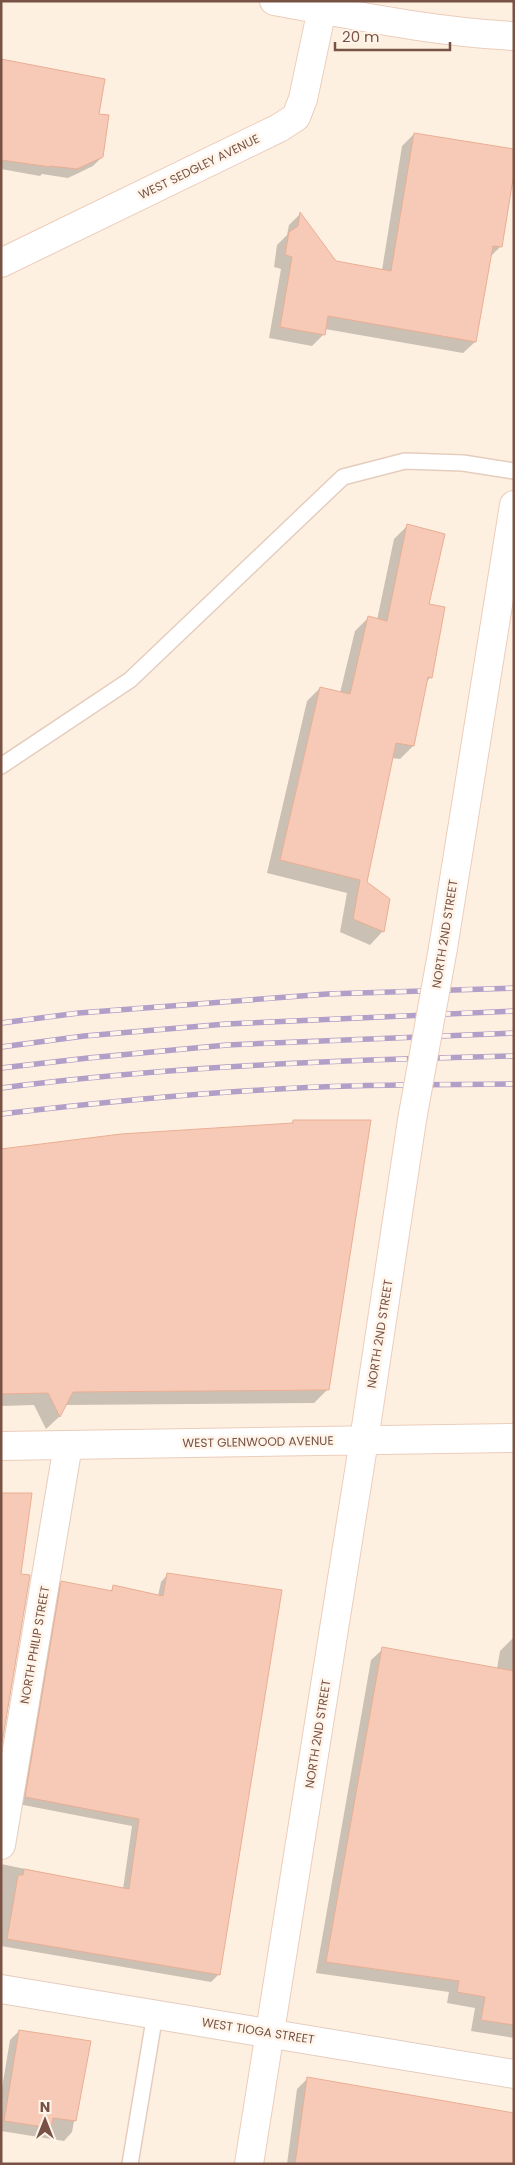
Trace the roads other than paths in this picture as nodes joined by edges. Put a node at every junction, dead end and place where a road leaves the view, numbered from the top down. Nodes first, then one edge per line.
1 (274, 1) edge
2 (323, 5) edge
3 (514, 36) edge
4 (1, 263) edge
5 (514, 471) edge
6 (514, 505) edge
7 (1, 766) edge
8 (514, 1438) edge
9 (364, 1440) junction
10 (68, 1445) junction
11 (1, 1446) edge
12 (1, 1845) edge
13 (1, 1989) edge
14 (155, 2014) junction
15 (271, 2034) junction
16 (514, 2074) edge
17 (130, 2164) edge
18 (249, 2164) edge

1 - 2 street
2 - 3 street
2 - 4 street, WEST SEDGLEY AVENUE
5 - 7 lane
6 - 9 street, NORTH 2ND STREET, bridge
8 - 9 street, WEST GLENWOOD AVENUE
9 - 10 street, WEST GLENWOOD AVENUE
9 - 15 street, NORTH 2ND STREET
10 - 11 street, WEST GLENWOOD AVENUE
10 - 12 street, NORTH PHILIP STREET
13 - 14 street, WEST TIOGA STREET
14 - 15 street, WEST TIOGA STREET
14 - 17 lane
15 - 16 street, WEST TIOGA STREET
15 - 18 street, NORTH 2ND STREET

